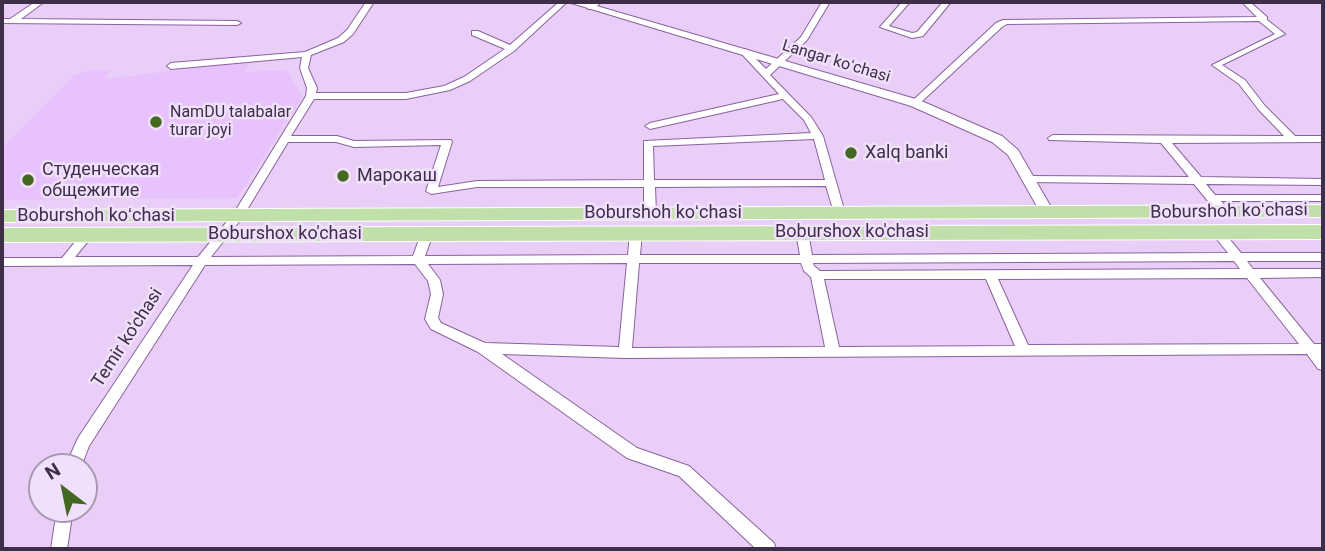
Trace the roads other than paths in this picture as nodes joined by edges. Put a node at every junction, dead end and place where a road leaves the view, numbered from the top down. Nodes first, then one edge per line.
1 (40, 2) edge
2 (370, 2) edge
3 (563, 2) edge
4 (573, 2) edge
5 (826, 2) edge
6 (906, 2) edge
7 (947, 2) edge
8 (1246, 2) edge
9 (594, 4) edge
10 (1262, 20) junction
11 (13, 21) junction
12 (2, 23) edge
13 (237, 23) dead end
14 (475, 33) dead end
15 (510, 49) junction
16 (743, 51) junction
17 (307, 54) junction
18 (780, 61) junction
19 (171, 66) dead end
20 (766, 73) junction
21 (787, 94) junction
22 (311, 96) junction
23 (915, 103) junction
24 (650, 126) dead end
25 (818, 136) junction
26 (1053, 138) dead end
27 (286, 139) junction
28 (1292, 139) junction
29 (1323, 139) edge
30 (1164, 140) junction
31 (1028, 179) junction
32 (1197, 181) junction
33 (1323, 182) edge
34 (831, 183) junction
35 (649, 184) junction
36 (1323, 198) edge
37 (1218, 205) junction
38 (1323, 211) edge
39 (650, 213) junction
40 (839, 213) junction
41 (238, 215) junction
42 (1048, 215) junction
43 (2, 216) edge
44 (802, 232) junction
45 (1323, 232) edge
46 (636, 233) junction
47 (1218, 233) junction
48 (88, 234) junction
49 (222, 234) junction
50 (427, 234) junction
51 (2, 235) edge
52 (1238, 257) junction
53 (1323, 257) edge
54 (203, 259) junction
55 (633, 259) junction
56 (807, 259) junction
57 (418, 260) junction
58 (2, 262) edge
59 (65, 262) junction
60 (1250, 273) junction
61 (1323, 273) edge
62 (990, 274) junction
63 (817, 275) junction
64 (483, 348) junction
65 (1317, 349) edge
66 (1024, 351) junction
67 (833, 352) junction
68 (625, 353) junction
69 (1323, 365) edge
70 (79, 453) edge
71 (63, 523) edge
72 (59, 549) edge
73 (768, 549) edge

1 - 11 street
2 - 17 street
3 - 15 street
4 - 9 street, Langar koʻchasi
5 - 18 street
6 - 7 street
8 - 10 street
9 - 16 street, Langar koʻchasi
10 - 23 street
10 - 28 street
11 - 12 street
11 - 13 street
14 - 15 street
15 - 22 street
16 - 18 street, Langar koʻchasi
16 - 20 street
17 - 19 street
17 - 22 street
18 - 20 street
18 - 23 street, Langar koʻchasi
20 - 21 street
21 - 24 street
21 - 25 street
22 - 27 street, Temir ko'chasi
23 - 31 street, Langar koʻchasi
25 - 34 street
25 - 35 street
26 - 30 street
27 - 35 street
27 - 41 street, Temir ko'chasi
28 - 29 street
28 - 30 street
30 - 32 street
31 - 32 street
31 - 42 street, Langar koʻchasi
32 - 33 street
32 - 37 street
34 - 35 street
34 - 40 street
35 - 39 street
36 - 37 street
37 - 38 main road, Boburshoh koʻchasi
37 - 42 main road, Boburshoh koʻchasi
39 - 40 main road, Boburshoh koʻchasi
39 - 41 main road, Boburshoh koʻchasi
40 - 42 main road, Boburshoh koʻchasi
41 - 43 main road, Boburshoh koʻchasi
41 - 49 street, Temir ko'chasi
44 - 46 main road, Boburshox ko'chasi
44 - 47 main road, Boburshox ko'chasi
44 - 56 street
45 - 47 main road, Boburshox ko'chasi
46 - 50 main road, Boburshox ko'chasi
46 - 55 street
47 - 52 street
48 - 49 main road, Boburshox ko'chasi
48 - 51 main road, Boburshox ko'chasi
48 - 59 street
49 - 50 main road, Boburshox ko'chasi
49 - 54 street, Temir ko'chasi
50 - 57 street
52 - 53 street
52 - 56 street
52 - 60 street
54 - 57 street
54 - 59 street
54 - 70 street, Temir ko'chasi
55 - 56 street
55 - 57 street
55 - 68 street
56 - 63 street
57 - 64 street
58 - 59 street
60 - 61 street
60 - 62 street
60 - 65 street
62 - 63 street
62 - 66 street
63 - 67 street
64 - 68 street
64 - 73 street
65 - 66 street
65 - 69 street
66 - 67 street
67 - 68 street
71 - 72 street

